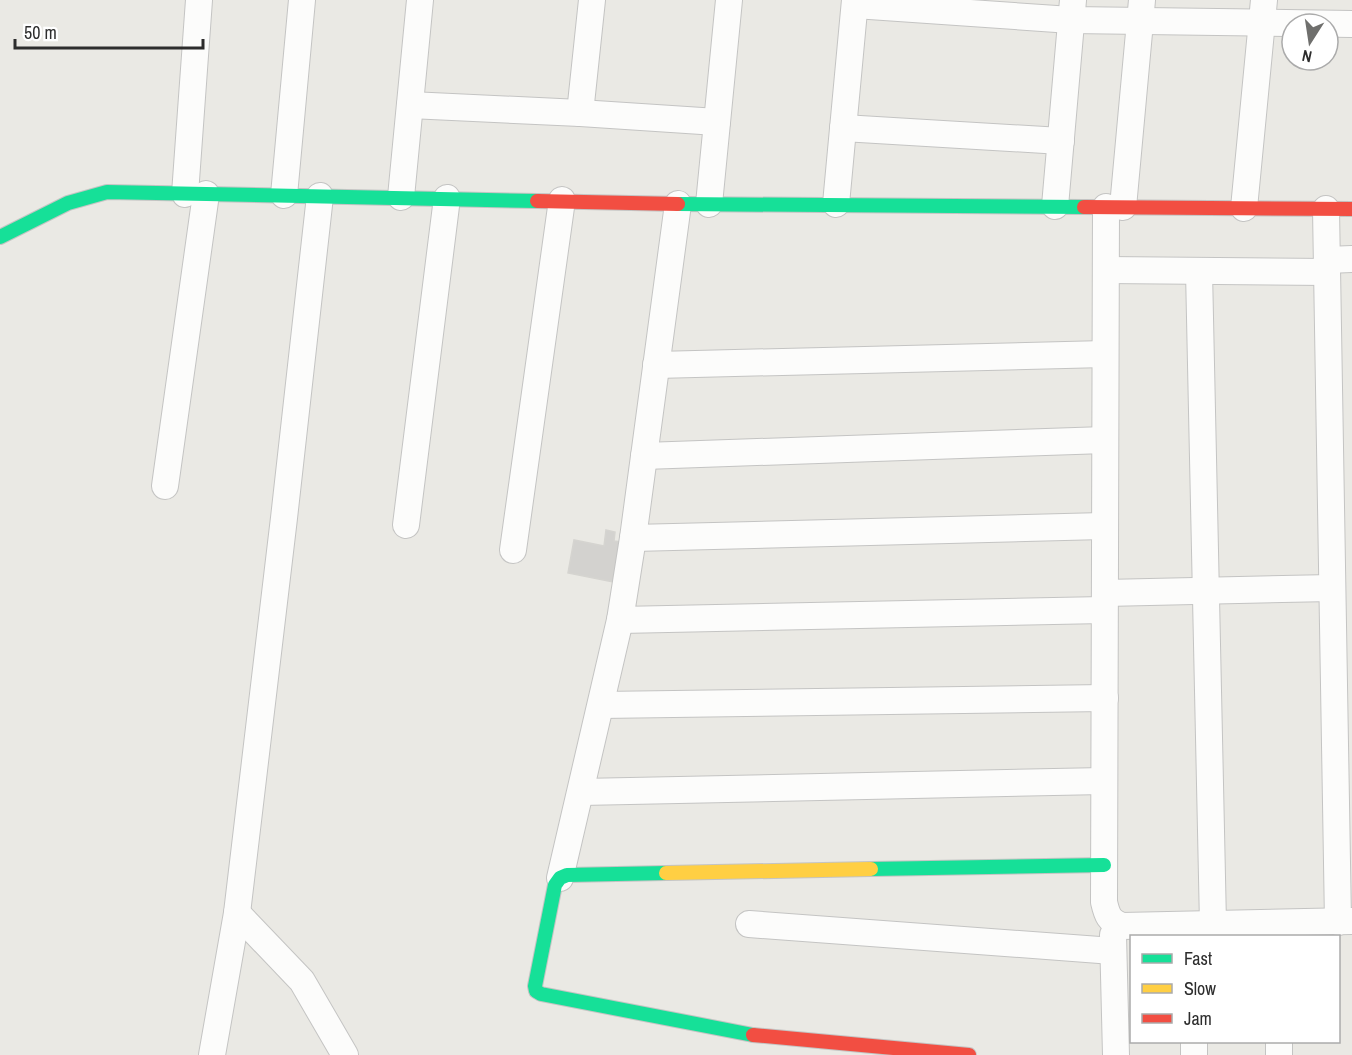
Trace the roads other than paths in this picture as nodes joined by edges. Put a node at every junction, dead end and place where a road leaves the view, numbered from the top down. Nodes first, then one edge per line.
1 (199, 0) edge
2 (302, 0) edge
3 (420, 0) edge
4 (592, 0) edge
5 (729, 0) edge
6 (855, 3) edge
7 (1072, 10) edge
8 (1141, 11) edge
9 (1263, 11) edge
10 (1352, 24) edge
11 (410, 105) junction
12 (580, 113) junction
13 (717, 122) junction
14 (843, 128) junction
15 (1061, 141) junction
16 (195, 194) junction
17 (284, 195) junction
18 (320, 196) junction
19 (401, 197) junction
20 (447, 198) junction
21 (562, 200) junction
22 (678, 204) junction
23 (708, 204) junction
24 (836, 204) junction
25 (1055, 206) junction
26 (1114, 207) junction
27 (1244, 208) junction
28 (1326, 209) junction
29 (1352, 209) edge
30 (0, 237) edge
31 (1352, 259) edge
32 (1327, 266) junction
33 (1106, 270) junction
34 (1199, 271) junction
35 (1105, 354) junction
36 (656, 364) junction
37 (1340, 385) edge
38 (1105, 440) junction
39 (644, 456) junction
40 (165, 486) dead end
41 (1341, 507) edge
42 (406, 525) dead end
43 (1103, 526) junction
44 (633, 538) junction
45 (513, 550) dead end
46 (1332, 588) junction
47 (1206, 591) junction
48 (1105, 601) junction
49 (620, 620) junction
50 (1342, 640) edge
51 (1105, 698) junction
52 (601, 705) junction
53 (1104, 781) junction
54 (581, 792) junction
55 (1104, 865) junction
56 (560, 878) junction
57 (237, 913) junction
58 (1113, 923) junction
59 (749, 924) dead end
60 (1348, 925) edge
61 (1198, 928) edge
62 (1277, 930) edge
63 (1113, 951) junction
64 (212, 1055) edge
65 (345, 1055) edge
66 (969, 1055) edge
67 (1116, 1055) edge

1 - 16 street
2 - 17 street
3 - 11 street
4 - 12 street
5 - 13 street
6 - 7 street
6 - 14 street
7 - 8 street
7 - 15 street
8 - 9 street
8 - 26 street
9 - 10 street
9 - 27 street
11 - 12 street
11 - 19 street
12 - 13 street
13 - 23 street
14 - 15 street
14 - 24 street
15 - 25 street
16 - 17 street
16 - 30 street
16 - 40 street
17 - 18 street
18 - 19 street
18 - 57 street
19 - 20 street
20 - 21 street
20 - 42 street
21 - 22 street
21 - 45 street
22 - 23 street
22 - 36 street
23 - 24 street
24 - 25 street
25 - 26 street
26 - 27 street
26 - 33 street
27 - 28 street
28 - 29 street
28 - 32 street
31 - 32 street
32 - 34 street
32 - 37 street
33 - 34 street
33 - 35 street
34 - 47 street
35 - 36 street
35 - 38 street
36 - 39 street
37 - 41 street
38 - 39 street
38 - 43 street
39 - 44 street
41 - 46 street
43 - 44 street
43 - 48 street
44 - 49 street
46 - 47 street
46 - 50 street
47 - 48 street
47 - 61 street
48 - 49 street
48 - 51 street
49 - 52 street
50 - 60 street
51 - 52 street
51 - 53 street
52 - 54 street
53 - 54 street
53 - 55 street
54 - 56 street
55 - 56 street
55 - 58 street
56 - 66 street
57 - 64 street
57 - 65 street
58 - 61 street
58 - 63 street
59 - 63 street
60 - 62 street
61 - 62 street
63 - 67 street

